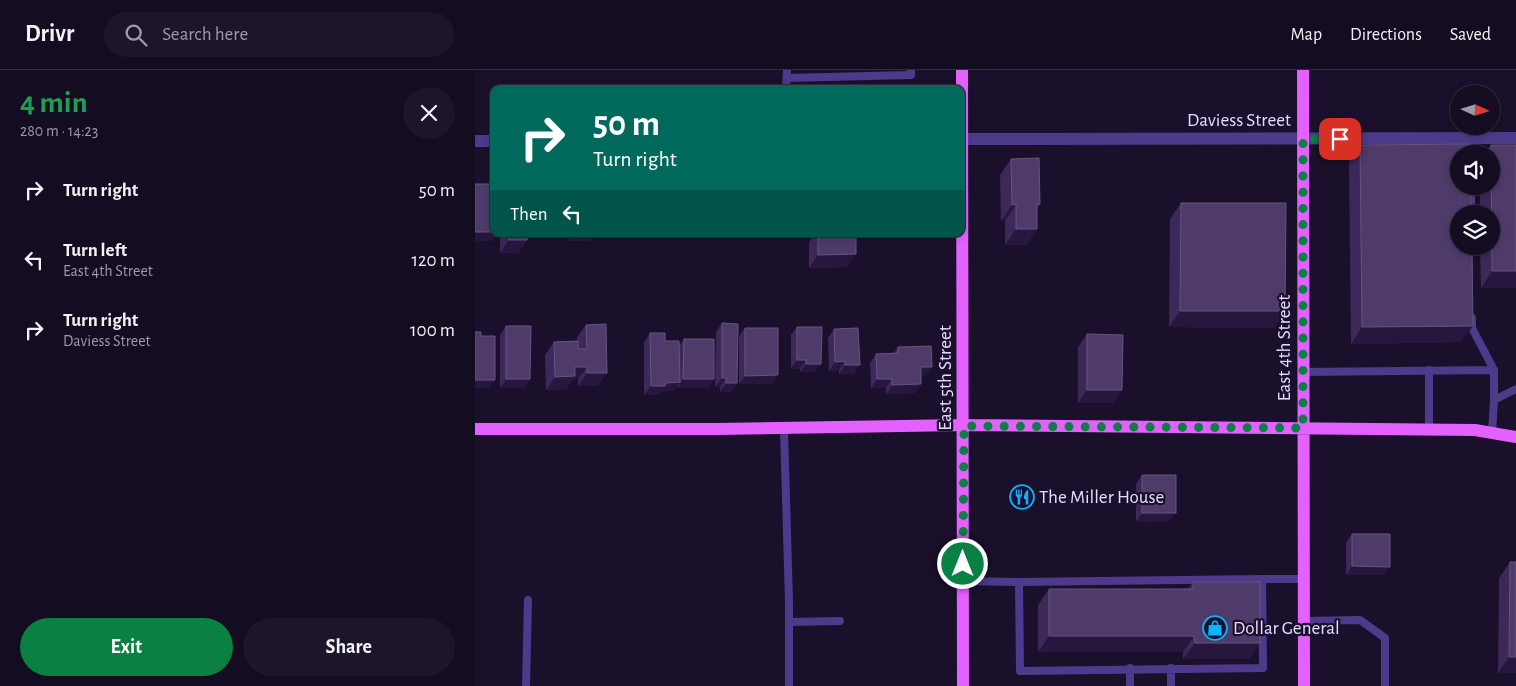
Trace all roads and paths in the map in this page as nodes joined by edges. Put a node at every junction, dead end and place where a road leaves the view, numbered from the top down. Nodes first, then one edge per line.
1 (911, 70) edge
2 (962, 70) edge
3 (1303, 70) edge
4 (787, 74) edge
5 (962, 85) edge
6 (1471, 138) junction
7 (1516, 138) edge
8 (965, 139) edge
9 (1303, 139) junction
10 (490, 140) edge
11 (475, 141) edge
12 (1471, 145) edge
13 (963, 237) edge
14 (1472, 310) edge
15 (1429, 370) junction
16 (1494, 370) junction
17 (1303, 372) junction
18 (1516, 389) edge
19 (1494, 400) junction
20 (964, 426) junction
21 (784, 428) junction
22 (1303, 428) junction
23 (475, 429) edge
24 (1429, 430) junction
25 (1492, 433) junction
26 (1516, 437) edge
27 (1304, 578) junction
28 (1262, 579) junction
29 (962, 582) junction
30 (1019, 582) junction
31 (528, 600) dead end
32 (1304, 621) junction
33 (789, 622) junction
34 (840, 622) dead end
35 (1130, 668) junction
36 (1171, 668) junction
37 (525, 686) edge
38 (789, 686) edge
39 (963, 686) edge
40 (1131, 686) edge
41 (1171, 686) edge
42 (1304, 686) edge
43 (1385, 686) edge

1 - 4 lane
2 - 5 main road, East 5th Street
3 - 9 main road, East 4th Street
6 - 7 street, Daviess Street
6 - 9 street, Daviess Street
6 - 12 lane
8 - 9 street, Daviess Street
9 - 17 main road, East 4th Street
10 - 11 street
13 - 20 main road, East 5th Street
14 - 16 lane
15 - 16 lane
15 - 17 lane
15 - 24 lane
16 - 19 lane
17 - 22 main road, East 4th Street
18 - 19 lane
19 - 25 lane
20 - 21 main road
20 - 22 main road
20 - 29 main road, East 5th Street
21 - 23 main road
21 - 33 lane
22 - 24 main road
22 - 27 main road, East 4th Street
24 - 25 main road
25 - 26 main road
27 - 28 lane
27 - 32 main road, East 4th Street
28 - 30 lane
28 - 36 lane
29 - 30 lane
29 - 39 main road, East 5th Street
30 - 35 lane
31 - 37 lane
32 - 42 main road, East 4th Street
32 - 43 lane
33 - 34 lane
33 - 38 lane
35 - 36 lane
35 - 40 lane
36 - 41 lane

